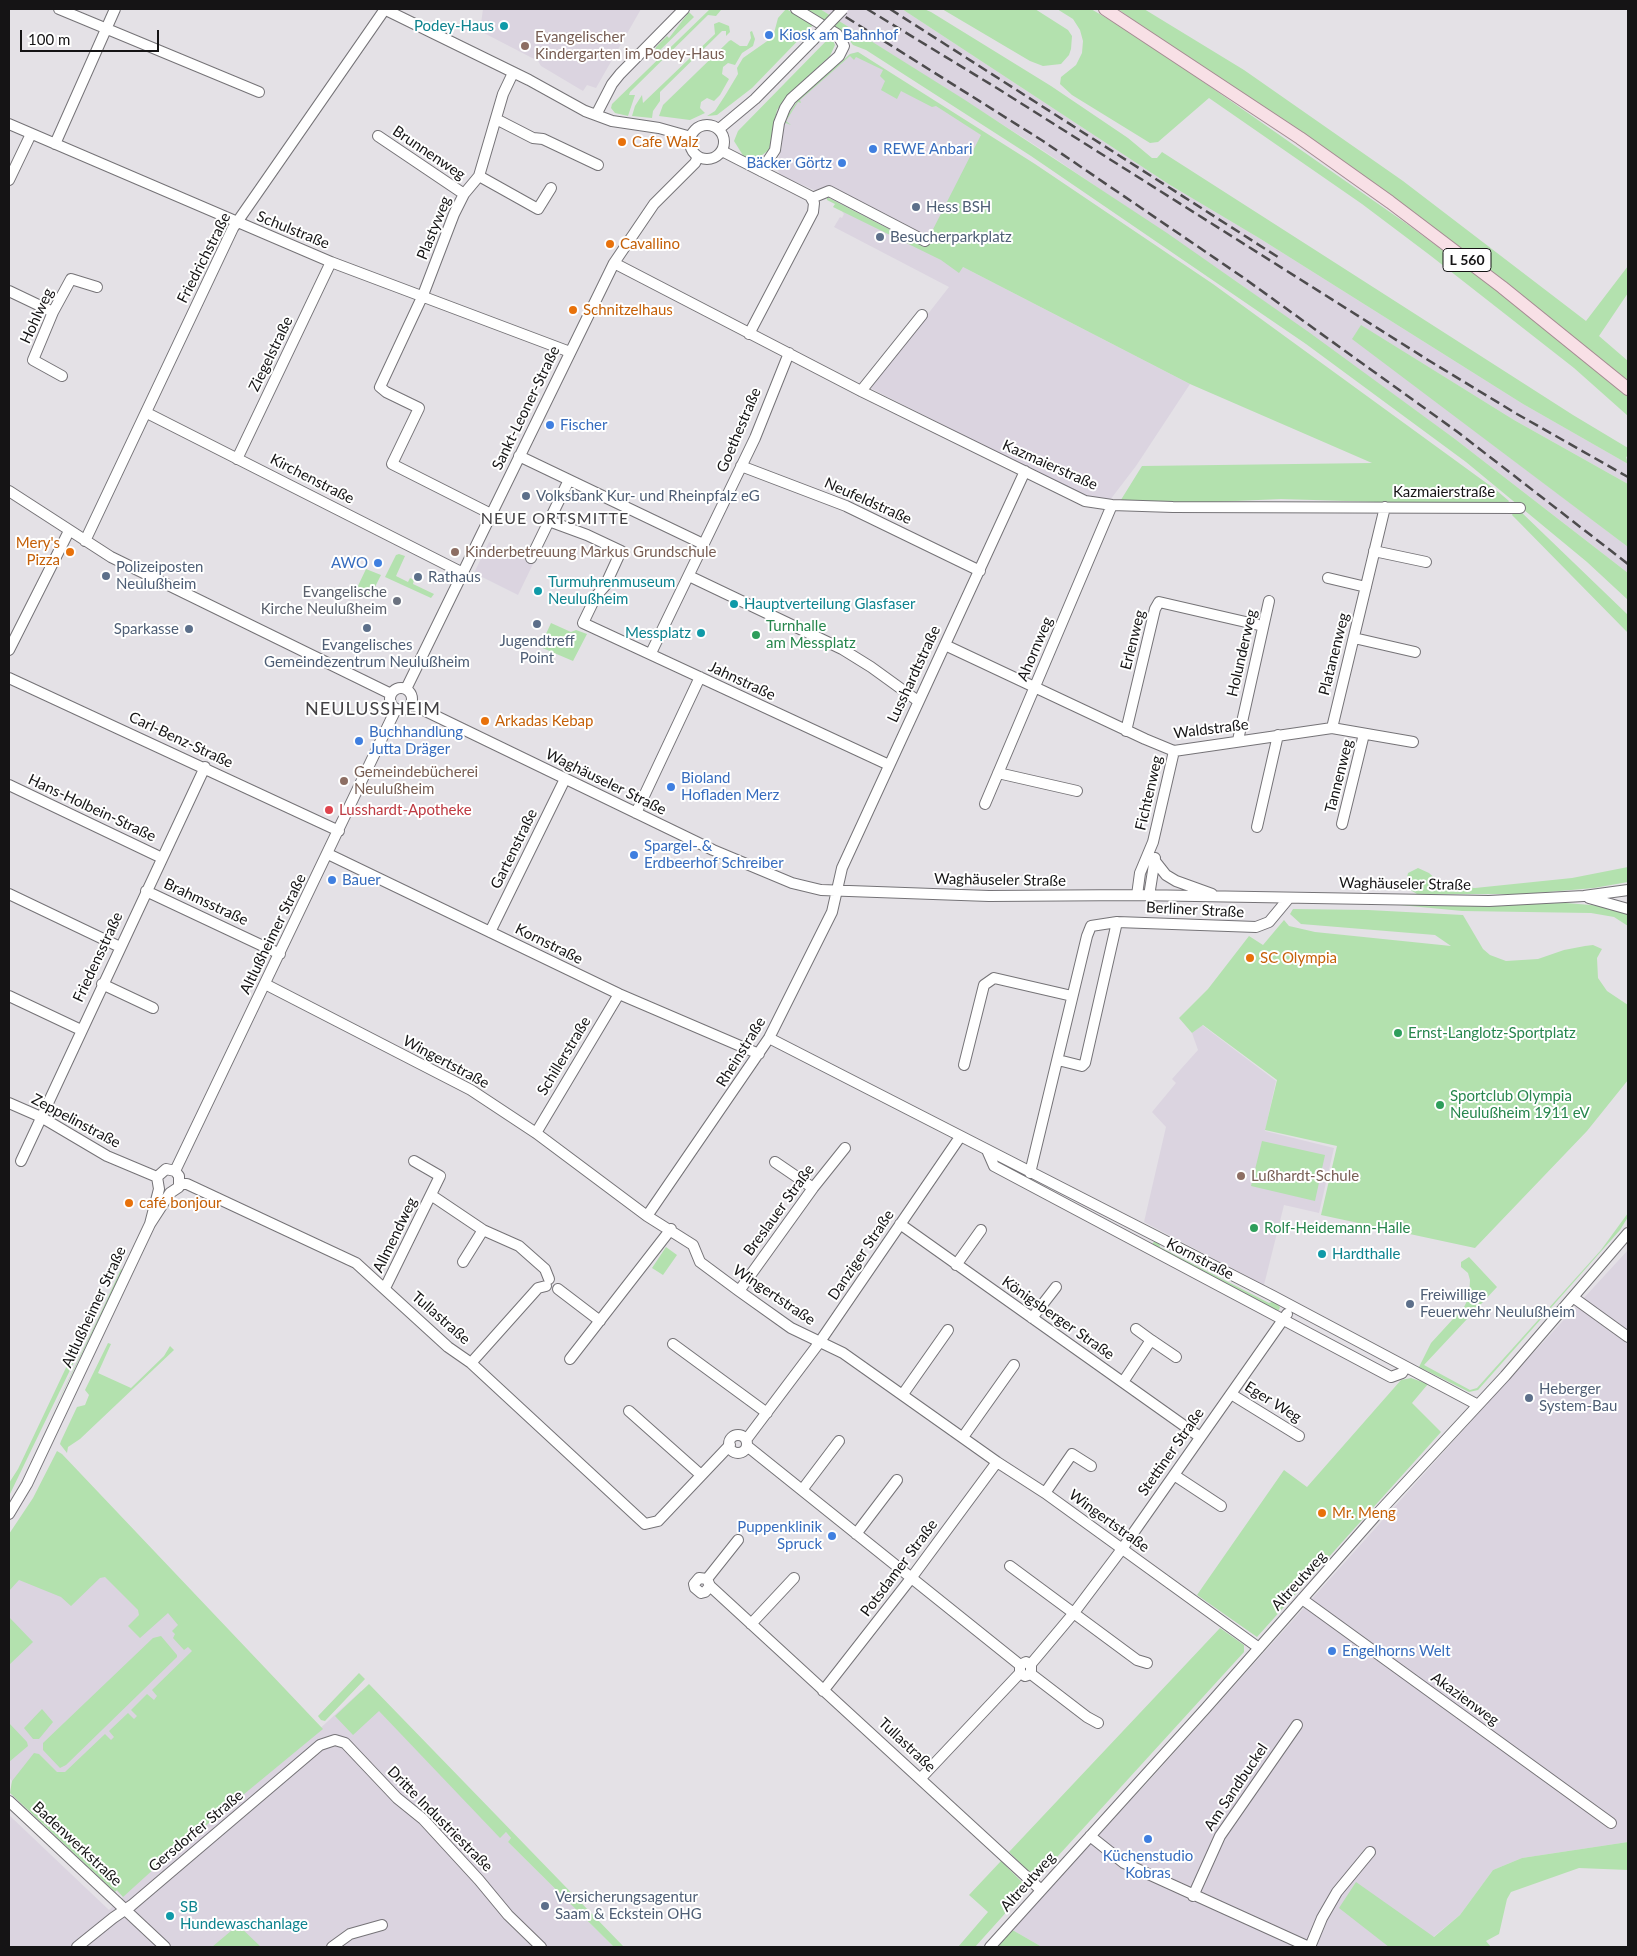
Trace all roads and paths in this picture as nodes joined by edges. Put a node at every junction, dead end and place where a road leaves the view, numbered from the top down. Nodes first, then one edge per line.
1 (59, 9) edge
2 (114, 9) edge
3 (385, 9) edge
4 (684, 9) edge
5 (796, 9) edge
6 (843, 9) edge
7 (1105, 9) edge
8 (106, 28) junction
9 (513, 73) junction
10 (259, 92) dead end
11 (596, 115) junction
12 (496, 119) junction
13 (9, 124) edge
14 (719, 129) junction
15 (31, 134) junction
16 (378, 136) dead end
17 (691, 137) junction
18 (55, 144) junction
19 (722, 151) junction
20 (698, 157) junction
21 (598, 165) dead end
22 (761, 171) junction
23 (479, 176) junction
24 (9, 180) edge
25 (551, 188) dead end
26 (464, 194) junction
27 (813, 201) junction
28 (237, 223) junction
29 (925, 241) dead end
30 (331, 262) junction
31 (614, 263) junction
32 (97, 287) dead end
33 (9, 291) edge
34 (423, 295) junction
35 (54, 312) junction
36 (922, 315) dead end
37 (749, 334) junction
38 (570, 352) junction
39 (789, 353) junction
40 (62, 376) dead end
41 (1628, 389) edge
42 (861, 391) junction
43 (147, 412) junction
44 (519, 456) junction
45 (237, 458) junction
46 (741, 466) junction
47 (1024, 471) junction
48 (569, 480) junction
49 (9, 490) edge
50 (1112, 505) junction
51 (1384, 507) junction
52 (1520, 508) dead end
53 (491, 514) junction
54 (549, 521) junction
55 (69, 530) junction
56 (85, 541) junction
57 (703, 544) junction
58 (1374, 551) junction
59 (531, 558) dead end
60 (1426, 562) dead end
61 (980, 570) junction
62 (463, 573) junction
63 (689, 576) junction
64 (1328, 578) dead end
65 (1366, 587) junction
66 (1269, 601) dead end
67 (1263, 626) junction
68 (13, 631) edge
69 (1354, 638) junction
70 (945, 645) junction
71 (9, 650) edge
72 (1415, 652) dead end
73 (651, 653) junction
74 (700, 677) junction
75 (9, 678) edge
76 (1036, 688) junction
77 (406, 689) junction
78 (391, 694) junction
79 (918, 701) junction
80 (411, 704) junction
81 (396, 709) junction
82 (1332, 728) junction
83 (1126, 731) junction
84 (1364, 734) junction
85 (1278, 735) junction
86 (1238, 740) junction
87 (1413, 742) dead end
88 (1174, 751) junction
89 (888, 765) junction
90 (205, 767) junction
91 (998, 773) junction
92 (565, 779) junction
93 (9, 785) edge
94 (1077, 792) dead end
95 (985, 804) dead end
96 (636, 813) junction
97 (1342, 824) dead end
98 (1257, 827) dead end
99 (339, 831) junction
100 (1153, 842) junction
101 (328, 854) junction
102 (162, 858) junction
103 (1155, 860) junction
104 (146, 890) junction
105 (1628, 890) edge
106 (836, 892) junction
107 (9, 894) edge
108 (1137, 895) junction
109 (1149, 896) junction
110 (1584, 896) junction
111 (1220, 897) junction
112 (1289, 898) junction
113 (1628, 909) edge
114 (1117, 922) junction
115 (490, 932) junction
116 (120, 947) junction
117 (280, 954) junction
118 (102, 984) junction
119 (265, 984) junction
120 (619, 994) junction
121 (9, 996) edge
122 (1072, 996) junction
123 (153, 1008) dead end
124 (80, 1030) junction
125 (769, 1038) junction
126 (759, 1054) junction
127 (1058, 1060) junction
128 (964, 1065) dead end
129 (9, 1103) edge
130 (41, 1117) junction
131 (536, 1134) junction
132 (960, 1137) junction
133 (845, 1148) dead end
134 (987, 1150) junction
135 (21, 1160) dead end
136 (414, 1161) dead end
137 (775, 1162) dead end
138 (175, 1171) junction
139 (1030, 1173) junction
140 (157, 1177) junction
141 (180, 1184) junction
142 (813, 1188) junction
143 (159, 1189) junction
144 (170, 1194) junction
145 (431, 1195) junction
146 (648, 1216) junction
147 (150, 1224) junction
148 (900, 1224) junction
149 (671, 1229) junction
150 (483, 1230) junction
151 (981, 1230) dead end
152 (1628, 1233) edge
153 (463, 1262) dead end
154 (956, 1265) junction
155 (548, 1282) junction
156 (1056, 1287) dead end
157 (385, 1288) junction
158 (739, 1291) junction
159 (1574, 1298) junction
160 (1292, 1307) junction
161 (1032, 1318) junction
162 (1284, 1319) junction
163 (600, 1321) junction
164 (1136, 1329) dead end
165 (948, 1330) dead end
166 (1628, 1337) edge
167 (1151, 1340) junction
168 (819, 1343) junction
169 (674, 1344) dead end
170 (1176, 1357) dead end
171 (570, 1360) dead end
172 (471, 1363) junction
173 (1014, 1366) dead end
174 (1406, 1368) junction
175 (1123, 1382) junction
176 (903, 1394) junction
177 (1231, 1394) junction
178 (1478, 1405) junction
179 (629, 1411) dead end
180 (767, 1413) junction
181 (1300, 1436) dead end
182 (963, 1437) junction
183 (1200, 1437) junction
184 (839, 1442) dead end
185 (747, 1443) junction
186 (997, 1462) junction
187 (1091, 1466) dead end
188 (701, 1475) junction
189 (1174, 1475) junction
190 (897, 1480) dead end
191 (802, 1490) junction
192 (1045, 1493) junction
193 (1221, 1506) dead end
194 (9, 1514) edge
195 (856, 1534) junction
196 (738, 1540) dead end
197 (1122, 1549) junction
198 (1010, 1566) dead end
199 (912, 1577) junction
200 (794, 1578) dead end
201 (1302, 1599) junction
202 (1073, 1614) junction
203 (751, 1624) junction
204 (1259, 1648) junction
205 (1147, 1663) dead end
206 (1026, 1669) junction
207 (823, 1691) junction
208 (1098, 1723) dead end
209 (1297, 1725) dead end
210 (335, 1740) joint
211 (922, 1778) junction
212 (9, 1800) edge
213 (1611, 1823) dead end
214 (1090, 1836) junction
215 (1370, 1852) dead end
216 (1041, 1890) junction
217 (1193, 1896) junction
218 (125, 1910) junction
219 (382, 1925) dead end
220 (77, 1947) edge
221 (165, 1947) edge
222 (332, 1947) edge
223 (540, 1947) edge
224 (990, 1947) edge
225 (1309, 1947) edge

1 - 8 street
2 - 8 street
3 - 9 street
3 - 28 street, Friedrichstraße
4 - 11 street
5 - 22 street
6 - 14 street, bridge
7 - 41 main road, L 560
8 - 10 street
8 - 18 street
9 - 11 street
9 - 12 street, Plastyweg
11 - 17 street
12 - 21 street
12 - 23 street, Plastyweg
13 - 15 street, Schulstraße
14 - 17 street
14 - 19 street
15 - 18 street, Schulstraße
15 - 24 street
16 - 26 street, Brunnenweg
17 - 20 street
18 - 28 street, Schulstraße
19 - 20 street
19 - 22 street
20 - 31 street, Sankt-Leoner-Straße
22 - 27 street
23 - 25 street
23 - 26 street, Plastyweg
26 - 34 street, Plastyweg
27 - 29 street
27 - 37 street
28 - 30 street, Schulstraße
28 - 43 street, Friedrichstraße
30 - 34 street, Schulstraße
30 - 45 street, Ziegelstraße
31 - 37 street, Kazmaierstraße
31 - 38 street, Sankt-Leoner-Straße
32 - 35 street, Hohlweg
33 - 35 street
34 - 38 street, Schulstraße
34 - 53 street, Plastyweg
35 - 40 street, Hohlweg
36 - 42 street
37 - 39 street, Kazmaierstraße
38 - 44 street, Sankt-Leoner-Straße
39 - 42 street, Kazmaierstraße
39 - 46 street, Goethestraße
42 - 47 street, Kazmaierstraße
43 - 45 street, Kirchenstraße
43 - 56 street, Friedrichstraße
44 - 48 street
44 - 53 street, Sankt-Leoner-Straße
45 - 62 street, Kirchenstraße
46 - 57 street, Goethestraße
46 - 61 street, Neufeldstraße
47 - 50 street, Kazmaierstraße
47 - 61 street, Lusshardtstraße
48 - 54 street
48 - 57 street
49 - 55 street
50 - 51 street, Kazmaierstraße
50 - 76 street, Ahornweg
51 - 52 street, Kazmaierstraße
51 - 58 street, Platanenweg
53 - 62 street, Sankt-Leoner-Straße
54 - 59 street
54 - 73 street, Jahnstraße
55 - 56 street
55 - 68 street
56 - 78 street
57 - 63 street, Goethestraße
58 - 60 street
58 - 65 street, Platanenweg
61 - 70 street, Lusshardtstraße
62 - 77 street, Sankt-Leoner-Straße
63 - 73 street, Goethestraße
63 - 79 street
64 - 65 street
65 - 69 street, Platanenweg
66 - 67 street, Holunderweg
67 - 83 street, Erlenweg
67 - 86 street, Holunderweg
68 - 71 street
69 - 72 street
69 - 82 street, Platanenweg
70 - 76 street, Waldstraße
70 - 79 street, Lusshardtstraße
73 - 74 street, Jahnstraße
74 - 89 street, Jahnstraße
74 - 96 street
75 - 90 street, Carl-Benz-Straße
76 - 83 street, Waldstraße
76 - 91 street, Ahornweg
77 - 78 street
77 - 80 street
78 - 81 street
79 - 89 street, Lusshardtstraße
80 - 81 street
80 - 92 street, Waghäuseler Straße
81 - 99 street, Altlußheimer Straße
82 - 84 street, Waldstraße
82 - 85 street, Waldstraße
83 - 88 street, Waldstraße
84 - 87 street, Waldstraße
84 - 97 street, Tannenweg
85 - 86 street, Waldstraße
85 - 98 street
86 - 88 street, Waldstraße
88 - 100 street, Fichtenweg
89 - 106 street, Lusshardtstraße
90 - 99 street, Carl-Benz-Straße
90 - 102 street, Friedensstraße
91 - 94 street
91 - 95 street, Ahornweg
92 - 96 street, Waghäuseler Straße
92 - 115 street, Gartenstraße
93 - 102 street, Hans-Holbein-Straße
96 - 106 street, Waghäuseler Straße
99 - 101 street, Altlußheimer Straße
100 - 103 street, Fichtenweg
100 - 108 street, Fichtenweg
101 - 115 street, Kornstraße
101 - 117 street, Altlußheimer Straße
102 - 104 street, Friedensstraße
103 - 109 street, Fichtenweg
103 - 111 street
104 - 116 street, Friedensstraße
104 - 117 street, Brahmsstraße
105 - 110 street, Waghäuseler Straße
106 - 108 street, Waghäuseler Straße
106 - 125 street, Rheinstraße
107 - 116 street
108 - 109 street, Waghäuseler Straße
109 - 111 street, Waghäuseler Straße
110 - 112 street, Waghäuseler Straße
110 - 113 street
111 - 112 street, Waghäuseler Straße
112 - 114 street, Berliner Straße
114 - 122 street, Berliner Straße
114 - 127 street
115 - 120 street, Kornstraße
116 - 118 street, Friedensstraße
117 - 119 street, Altlußheimer Straße
118 - 123 street
118 - 124 street, Friedensstraße
119 - 131 street, Wingertstraße
119 - 138 street, Altlußheimer Straße
120 - 126 street, Kornstraße
120 - 131 street, Schillerstraße
121 - 124 street
122 - 127 street, Berliner Straße
122 - 128 street
124 - 130 street, Friedensstraße
125 - 126 street, Rheinstraße
125 - 132 street, Kornstraße
126 - 146 street, Rheinstraße
127 - 139 street, Berliner Straße
129 - 130 street, Zeppelinstraße
130 - 135 street, Friedensstraße
130 - 140 street, Zeppelinstraße
131 - 146 street, Wingertstraße
132 - 134 street, Kornstraße
132 - 148 street, Danziger Straße
133 - 142 street, Breslauer Straße
134 - 139 street, Kornstraße
134 - 162 street, Kornstraße
136 - 145 street, Allmendweg
137 - 142 street
138 - 140 street
138 - 141 street
139 - 160 street, Kornstraße
140 - 143 street, Altlußheimer Straße
141 - 144 street, Altlußheimer Straße
141 - 157 street, Tullastraße
142 - 158 street, Breslauer Straße
143 - 144 street
143 - 147 street, Altlußheimer Straße
144 - 147 street, Altlußheimer Straße
145 - 150 street, Allmendweg
145 - 157 street, Allmendweg
146 - 149 street, Wingertstraße
147 - 194 street, Altlußheimer Straße
148 - 154 street, Königsberger Straße
148 - 168 street, Danziger Straße
149 - 158 street, Wingertstraße
149 - 163 street
150 - 153 street
150 - 155 street, Allmendweg
151 - 154 street
152 - 159 street, Altreutweg
154 - 161 street, Königsberger Straße
155 - 163 street
155 - 172 street
156 - 161 street
157 - 172 street, Tullastraße
158 - 168 street, Wingertstraße
159 - 166 street
159 - 178 street, Altreutweg
160 - 162 street, Stettiner Straße
160 - 174 street, Kornstraße
161 - 175 street, Königsberger Straße
162 - 174 street, Kornstraße
162 - 177 street, Stettiner Straße
163 - 171 street
164 - 167 street
165 - 176 street
167 - 170 street
167 - 175 street
168 - 176 street, Wingertstraße
168 - 180 street, Danziger Straße
169 - 180 street
172 - 188 street, Tullastraße
173 - 182 street
174 - 178 street, Kornstraße
175 - 183 street, Königsberger Straße
176 - 182 street, Wingertstraße
177 - 181 street, Eger Weg
177 - 183 street, Stettiner Straße
178 - 201 street, Altreutweg
179 - 188 street
180 - 185 street, Danziger Straße
182 - 186 street, Wingertstraße
183 - 189 street, Stettiner Straße
184 - 191 street
185 - 188 street
185 - 191 street
186 - 192 street, Wingertstraße
186 - 199 street, Potsdamer Straße
187 - 192 street
189 - 193 street
189 - 197 street, Stettiner Straße
190 - 195 street
191 - 195 street
192 - 197 street, Wingertstraße
195 - 199 street
196 - 203 street, Tullastraße
197 - 202 street, Stettiner Straße
197 - 204 street, Wingertstraße
198 - 202 street
199 - 206 street
199 - 207 street, Potsdamer Straße
200 - 203 street
201 - 204 street, Altreutweg
201 - 213 street, Akazienweg
202 - 205 street
202 - 206 street, Stettiner Straße
203 - 207 street, Tullastraße
204 - 214 street, Altreutweg
206 - 208 street
206 - 211 street, Stettiner Straße
207 - 211 street, Tullastraße
209 - 217 street, Am Sandbuckel
210 - 218 street, Gersdorfer Straße
210 - 223 street, Dritte Industriestraße
211 - 216 street, Tullastraße
212 - 218 street, Badenwerkstraße
214 - 216 street, Altreutweg
214 - 217 street
215 - 225 street
216 - 224 street, Altreutweg
217 - 225 street
218 - 220 street, Gersdorfer Straße
218 - 221 street, Badenwerkstraße
219 - 222 street

